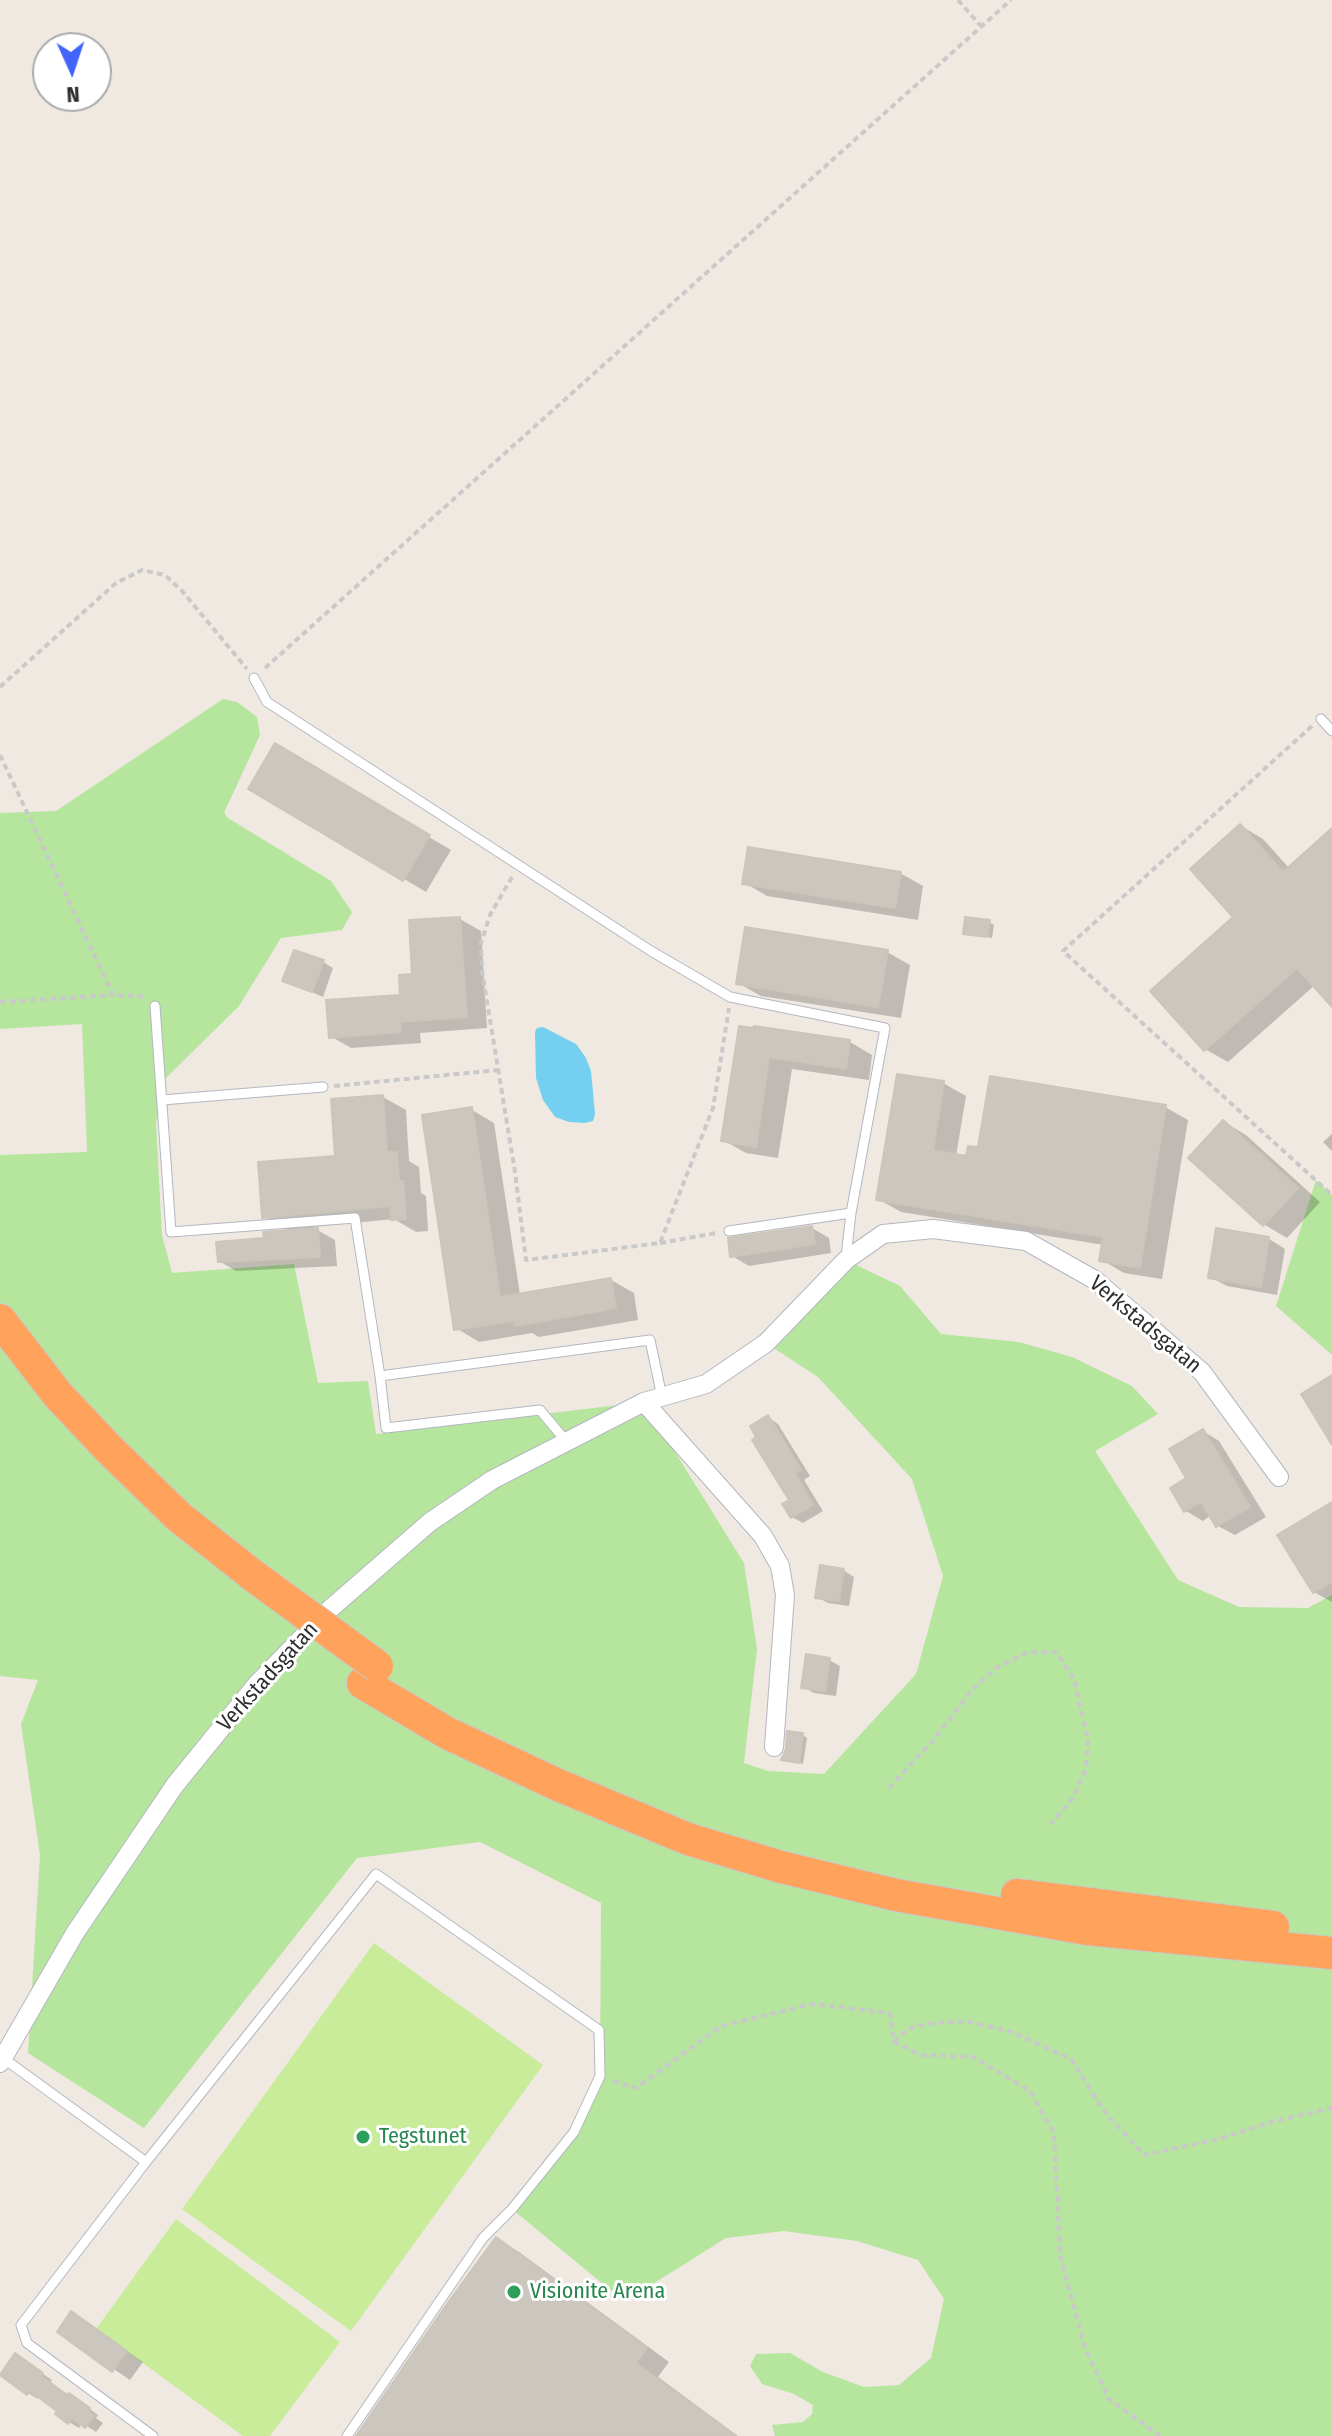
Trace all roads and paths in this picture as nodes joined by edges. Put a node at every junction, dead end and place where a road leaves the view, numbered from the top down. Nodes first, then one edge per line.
1 (958, 0) edge
2 (1011, 0) edge
3 (981, 26) junction
4 (254, 678) junction
5 (0, 687) edge
6 (1321, 719) joint
7 (1332, 731) edge
8 (0, 755) edge
9 (519, 865) junction
10 (113, 995) junction
11 (730, 997) junction
12 (0, 1002) edge
13 (155, 1006) joint
14 (498, 1070) junction
15 (323, 1087) joint
16 (162, 1100) junction
17 (1332, 1195) edge
18 (851, 1213) junction
19 (729, 1231) joint
20 (660, 1243) junction
21 (846, 1260) junction
22 (0, 1320) edge
23 (0, 1354) edge
24 (380, 1376) junction
25 (653, 1399) junction
26 (566, 1441) junction
27 (1279, 1477) dead end
28 (249, 1586) junction
29 (370, 1674) junction
30 (774, 1747) dead end
31 (889, 1788) dead end
32 (1051, 1824) dead end
33 (1332, 1932) edge
34 (1332, 1953) edge
35 (894, 2042) junction
36 (1, 2060) edge
37 (600, 2076) junction
38 (1332, 2108) edge
39 (146, 2162) junction
40 (153, 2436) edge
41 (347, 2436) edge
42 (1160, 2436) edge

1 - 3 path
2 - 3 path
3 - 4 path
4 - 5 path
4 - 9 lane
6 - 7 lane
6 - 17 path
8 - 10 path
9 - 11 lane
9 - 14 path
10 - 12 path
10 - 13 path
11 - 18 lane
11 - 20 path
13 - 16 lane
14 - 15 path
14 - 20 path
15 - 16 lane
16 - 24 lane
18 - 19 lane
18 - 21 lane
19 - 20 path
21 - 25 street, Verkstadsgatan
21 - 27 street, Verkstadsgatan
22 - 28 highway
23 - 28 highway
24 - 25 lane
24 - 26 lane
25 - 26 street, Verkstadsgatan
25 - 30 street
26 - 36 street, Verkstadsgatan
28 - 29 highway, bridge
29 - 33 highway
29 - 34 highway
31 - 32 path
35 - 37 path
35 - 38 path
35 - 42 path
36 - 39 lane
37 - 39 lane
37 - 41 lane
39 - 40 lane

